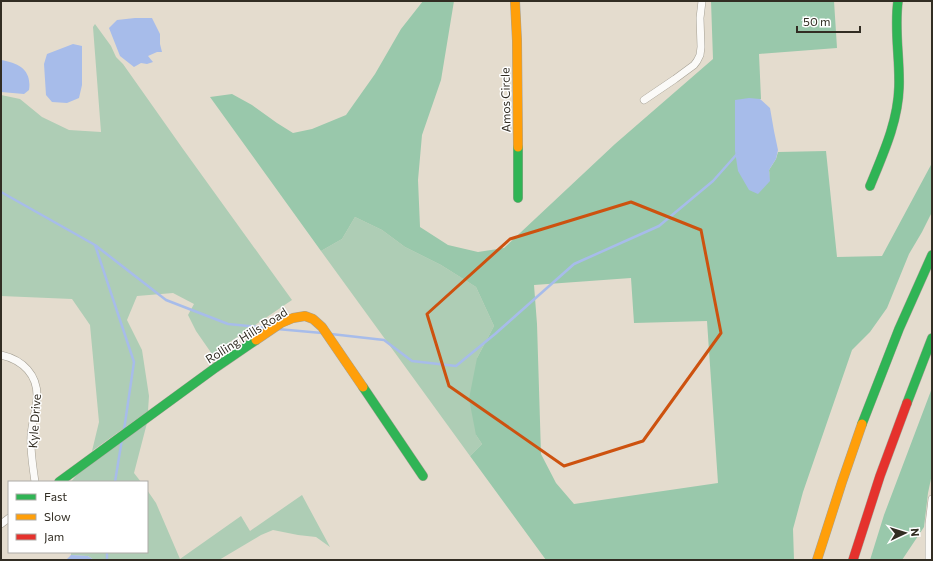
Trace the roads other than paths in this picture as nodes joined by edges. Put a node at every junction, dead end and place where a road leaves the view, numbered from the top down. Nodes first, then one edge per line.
1 (515, 1) edge
2 (702, 1) edge
3 (898, 1) edge
4 (644, 100) dead end
5 (870, 186) dead end
6 (518, 198) dead end
7 (932, 255) edge
8 (932, 338) edge
9 (1, 355) edge
10 (423, 476) dead end
11 (36, 481) edge
12 (60, 481) edge
13 (932, 499) edge
14 (817, 560) edge
15 (853, 560) edge
16 (929, 560) edge

1 - 6 main road, Amos Circle
2 - 4 street
3 - 5 main road
7 - 14 main road
8 - 15 main road
9 - 11 street, Kyle Drive
10 - 12 main road, Rolling Hills Road
13 - 16 street

